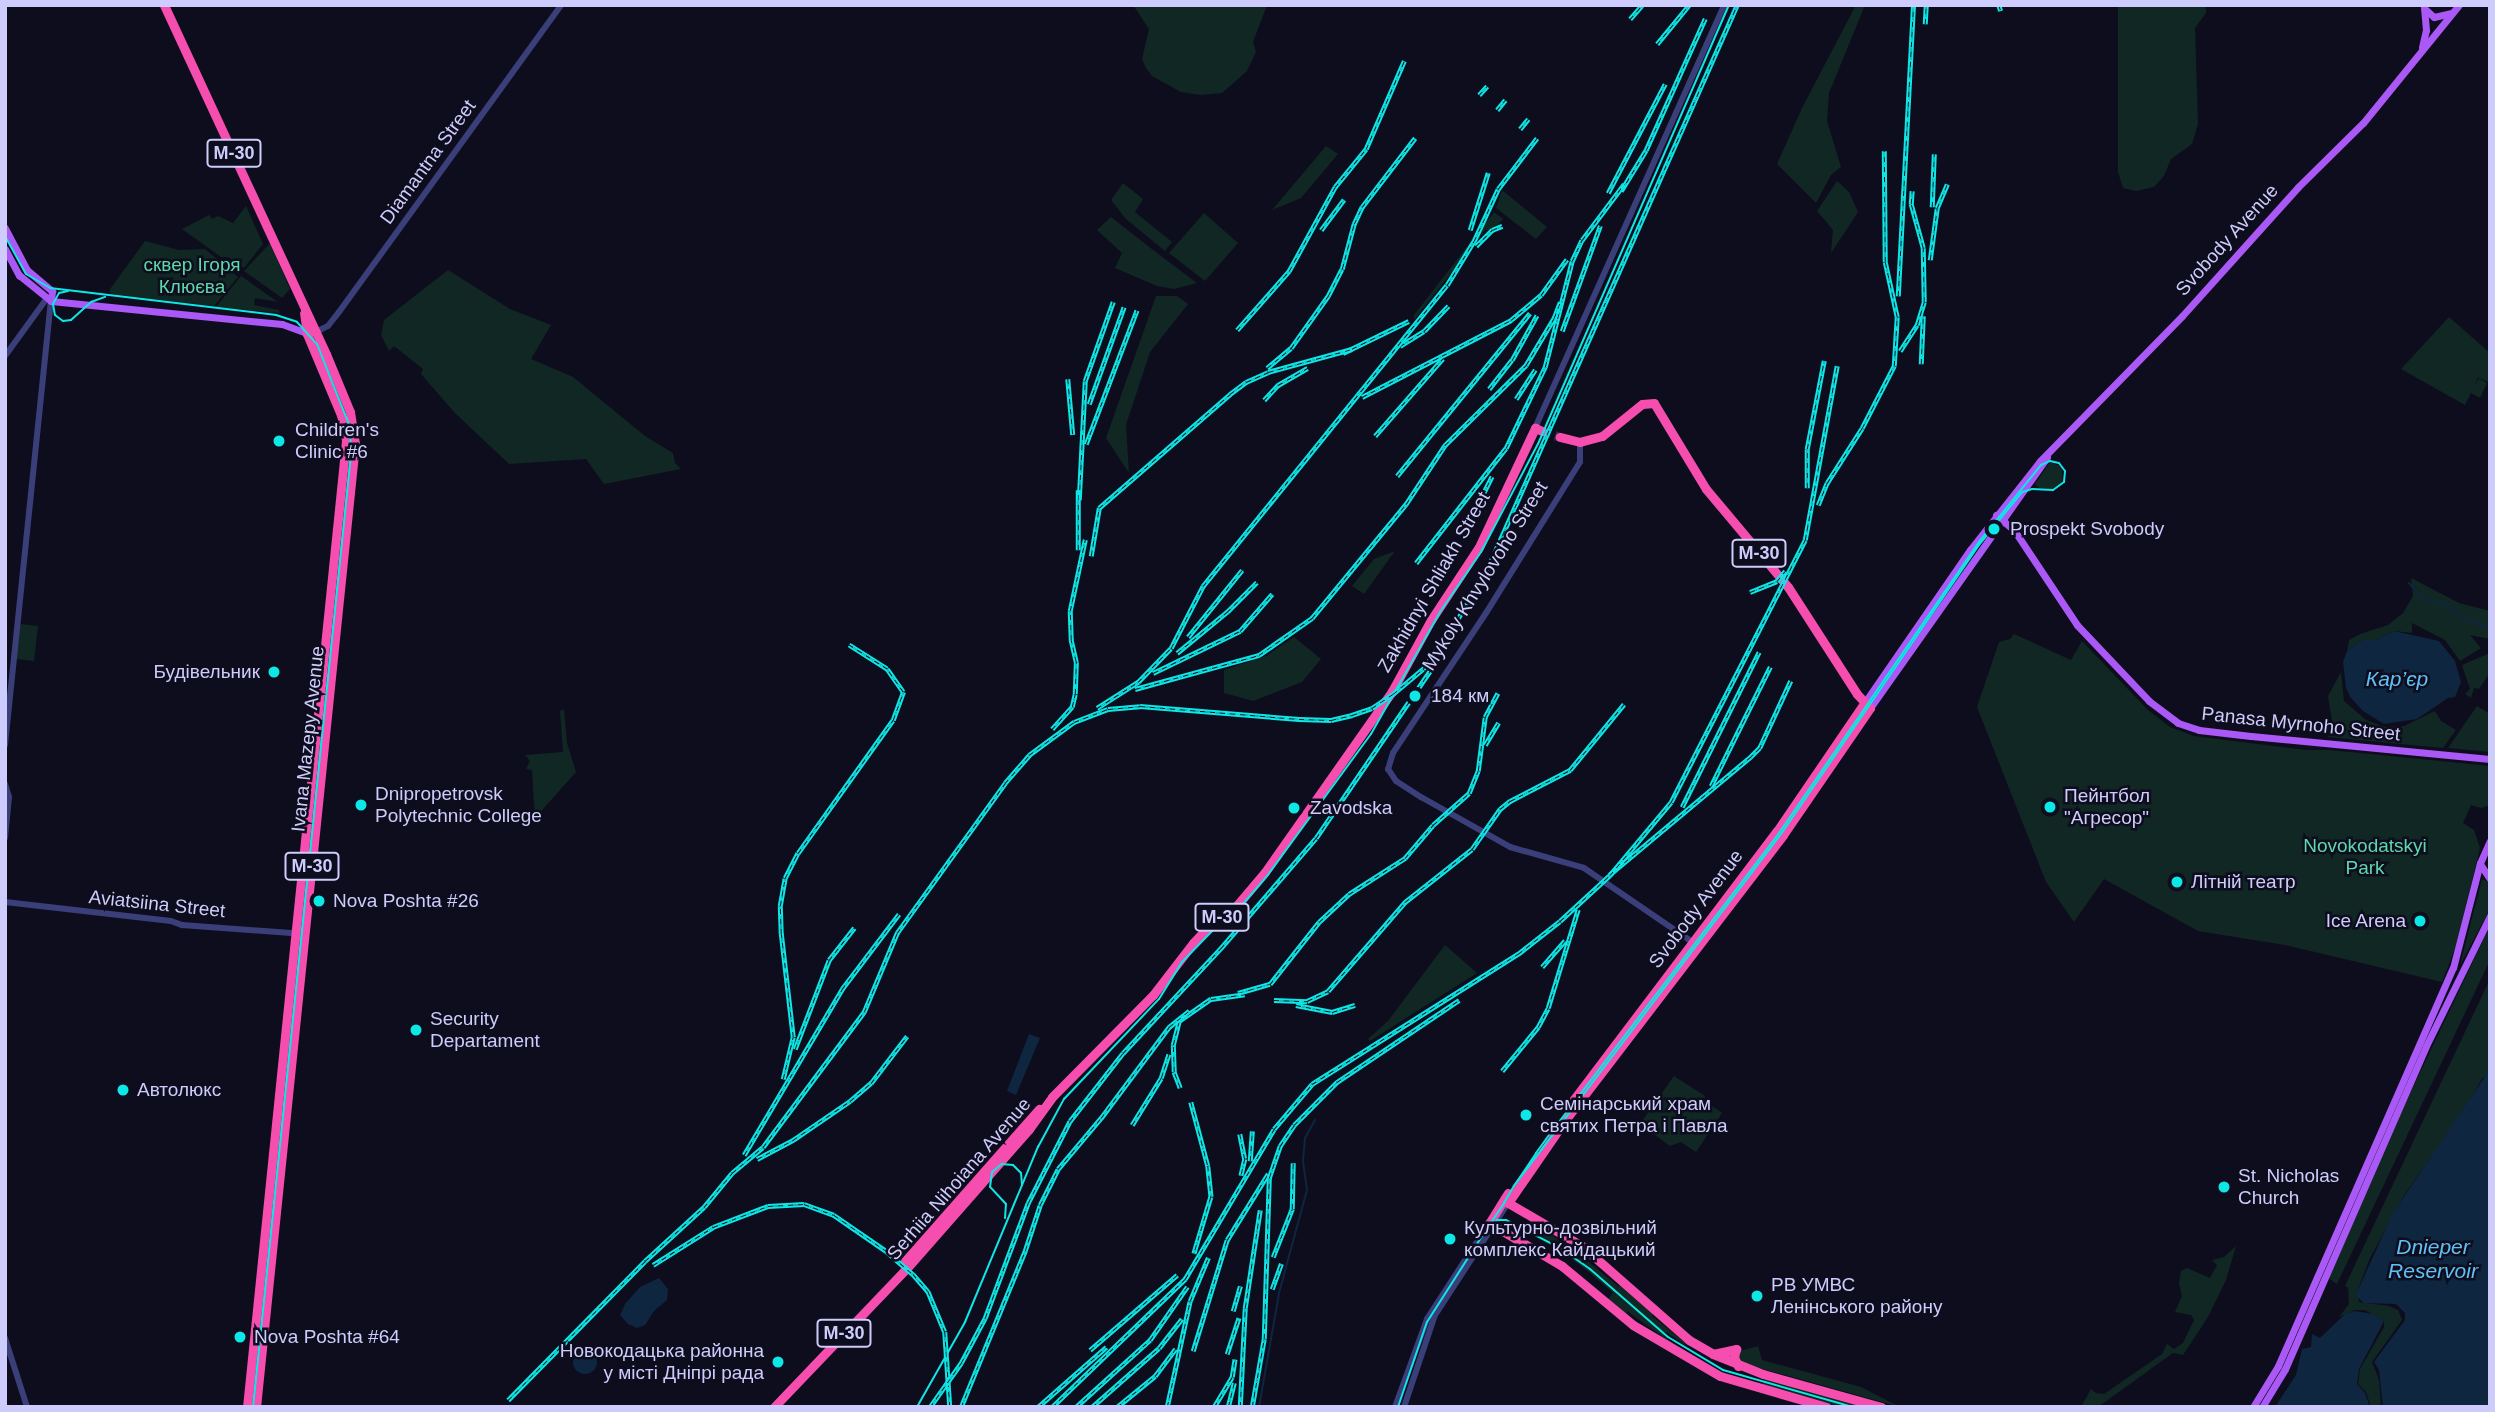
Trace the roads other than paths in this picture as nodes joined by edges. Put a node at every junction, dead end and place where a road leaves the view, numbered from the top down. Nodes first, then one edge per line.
1 (164, 5) edge
2 (561, 5) edge
3 (1724, 5) edge
4 (2424, 5) edge
5 (2459, 5) edge
6 (2453, 13) junction
7 (2421, 51) junction
8 (5, 228) edge
9 (5, 249) edge
10 (49, 300) junction
11 (312, 333) junction
12 (5, 356) edge
13 (1539, 429) joint
14 (1560, 437) tunnel mouth
15 (1580, 442) junction
16 (1999, 518) junction
17 (1868, 705) junction
18 (5, 744) edge
19 (2490, 759) edge
20 (5, 785) edge
21 (5, 838) edge
22 (2490, 841) edge
23 (2480, 863) junction
24 (2490, 878) edge
25 (5, 902) edge
26 (2490, 915) edge
27 (300, 933) junction
28 (1696, 944) junction
29 (1051, 1100) joint
30 (1506, 1202) junction
31 (1491, 1224) junction
32 (5, 1338) edge
33 (1713, 1354) junction
34 (1738, 1366) junction
35 (1763, 1374) junction
36 (1759, 1388) junction
37 (27, 1407) edge
38 (247, 1407) edge
39 (256, 1407) edge
40 (775, 1407) edge
41 (1395, 1407) edge
42 (1404, 1407) edge
43 (1827, 1407) edge
44 (1881, 1407) edge
45 (2253, 1407) edge
46 (2262, 1407) edge

1 - 11 highway, М-30
2 - 11 street, Diamantna Street
3 - 13 street, Zakhidnyi Shliakh Street
4 - 6 main road
4 - 7 main road
5 - 6 main road, Svobody Avenue
6 - 7 main road, Svobody Avenue
7 - 16 main road, Svobody Avenue
8 - 10 main road
9 - 10 main road
10 - 11 main road
10 - 12 street
10 - 18 street
11 - 27 highway, Ivana Mazepy Avenue / М-30
13 - 29 highway, Zakhidnyi Shliakh Street / М-30
14 - 15 highway
15 - 17 highway, М-30
15 - 28 street, Mykoly Khvylovoho Street
16 - 17 main road, Svobody Avenue
16 - 19 main road, Panasa Myrnoho Street
17 - 28 highway, Svobody Avenue
20 - 21 street
22 - 23 main road
23 - 24 main road
23 - 45 main road
25 - 27 street, Aviatsiina Street
26 - 46 main road
27 - 38 highway, Ivana Mazepy Avenue / М-30
27 - 39 highway, Ivana Mazepy Avenue / М-30
28 - 30 highway, Svobody Avenue
29 - 40 highway, Serhiia Nihoiana Avenue / М-30
30 - 31 highway, Svobody Avenue
30 - 33 highway
31 - 36 highway
31 - 41 street, Svobody Avenue
31 - 42 street, Svobody Avenue
32 - 37 street
33 - 34 highway
33 - 34 highway
34 - 35 highway
35 - 36 highway
35 - 44 highway
36 - 43 highway

